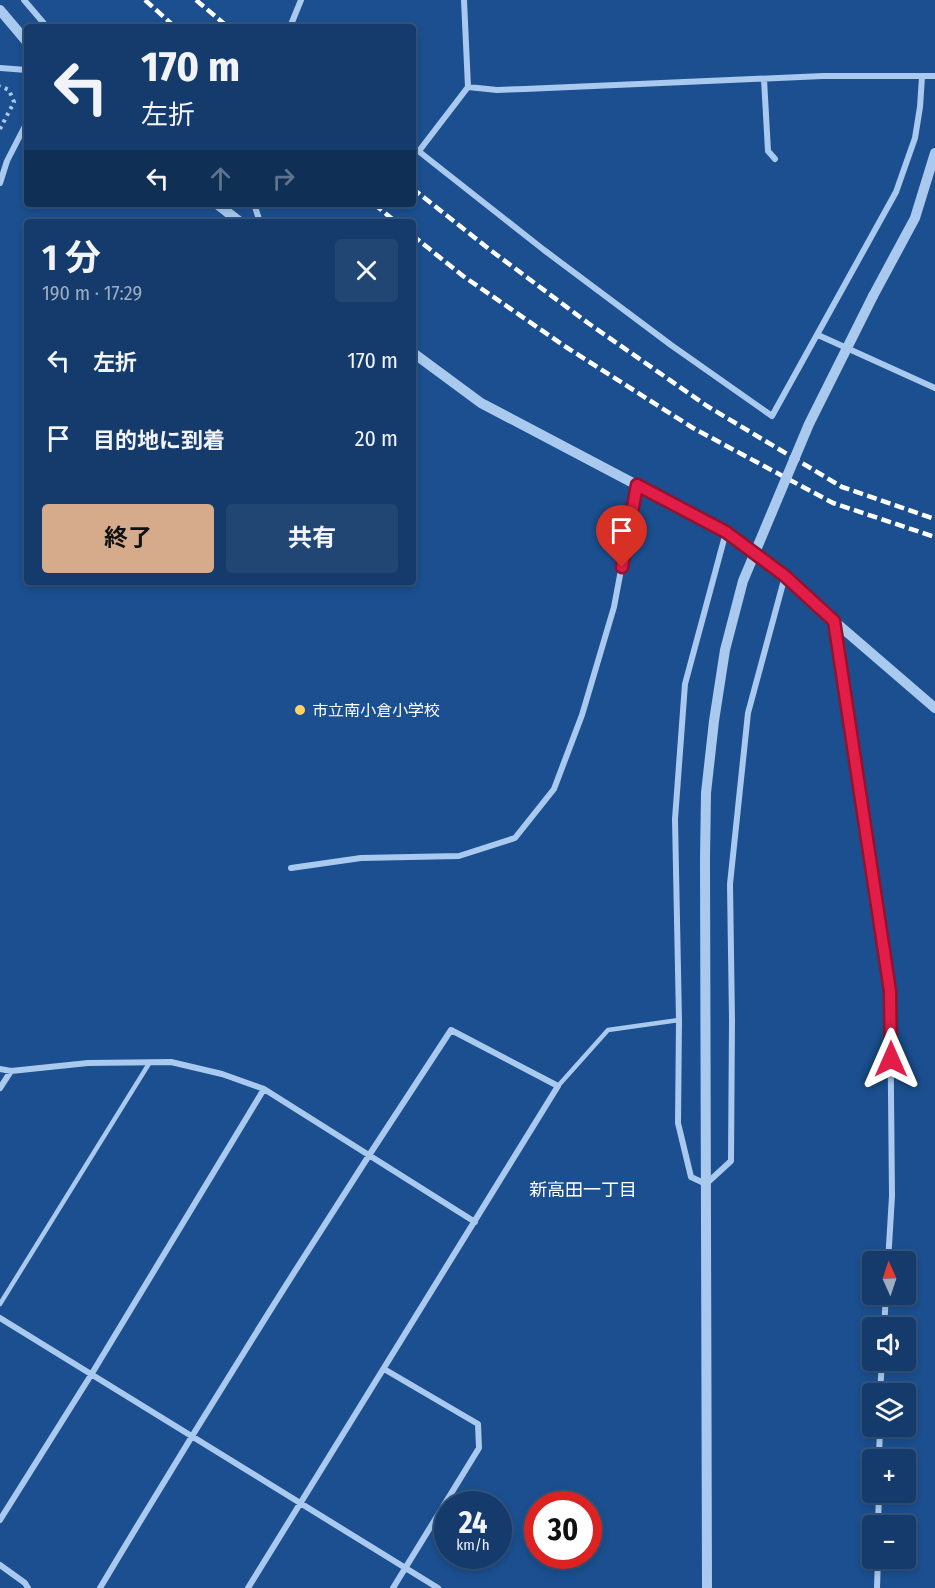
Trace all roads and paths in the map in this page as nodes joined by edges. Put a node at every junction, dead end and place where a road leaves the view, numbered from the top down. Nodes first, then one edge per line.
1 (24, 0) edge
2 (301, 0) edge
3 (464, 0) edge
4 (0, 10) edge
5 (44, 24) edge
6 (291, 24) edge
7 (24, 38) edge
8 (0, 68) edge
9 (24, 70) edge
10 (935, 76) edge
11 (922, 77) junction
12 (764, 79) junction
13 (0, 86) edge
14 (468, 87) junction
15 (24, 128) edge
16 (0, 129) edge
17 (416, 149) edge
18 (419, 152) junction
19 (935, 153) edge
20 (775, 159) dead end
21 (0, 183) edge
22 (221, 207) edge
23 (236, 219) edge
24 (818, 335) junction
25 (416, 355) edge
26 (935, 388) edge
27 (637, 485) junction
28 (726, 532) junction
29 (785, 576) junction
30 (834, 621) junction
31 (935, 708) edge
32 (291, 868) dead end
33 (679, 1020) junction
34 (150, 1062) junction
35 (0, 1070) edge
36 (11, 1071) junction
37 (558, 1086) junction
38 (0, 1088) edge
39 (264, 1089) junction
40 (368, 1155) junction
41 (706, 1184) junction
42 (475, 1222) junction
43 (889, 1251) edge
44 (0, 1304) edge
45 (0, 1318) edge
46 (384, 1369) junction
47 (91, 1375) junction
48 (191, 1436) junction
49 (300, 1503) junction
50 (0, 1520) edge
51 (0, 1565) edge
52 (406, 1568) junction
53 (878, 1569) edge
54 (28, 1588) edge
55 (100, 1588) edge
56 (248, 1588) edge
57 (393, 1588) edge
58 (438, 1588) edge
59 (707, 1588) edge
60 (878, 1588) edge

1 - 5 street
2 - 6 street
3 - 14 street
4 - 7 street
8 - 9 street
10 - 11 street
11 - 12 street
11 - 24 street
12 - 14 street
12 - 20 street
13 - 16 path
14 - 18 street
15 - 21 street
17 - 18 street
18 - 24 street
19 - 41 street, bridge
22 - 23 street
24 - 26 street
25 - 27 street
27 - 28 street
27 - 32 street
28 - 29 street
28 - 33 street
29 - 30 street
29 - 41 street
30 - 31 street
30 - 43 street
33 - 37 lane
33 - 41 street
34 - 36 street
34 - 39 street
34 - 44 lane
35 - 36 street
36 - 38 street
37 - 40 street
37 - 42 street
39 - 40 street
39 - 47 street
40 - 42 street
40 - 48 street
41 - 59 street
42 - 46 street
45 - 47 street
46 - 49 street
46 - 52 street
47 - 48 street
47 - 50 street
48 - 49 street
48 - 55 street
49 - 52 street
49 - 56 street
51 - 54 street
52 - 57 street
52 - 58 street
53 - 60 street

